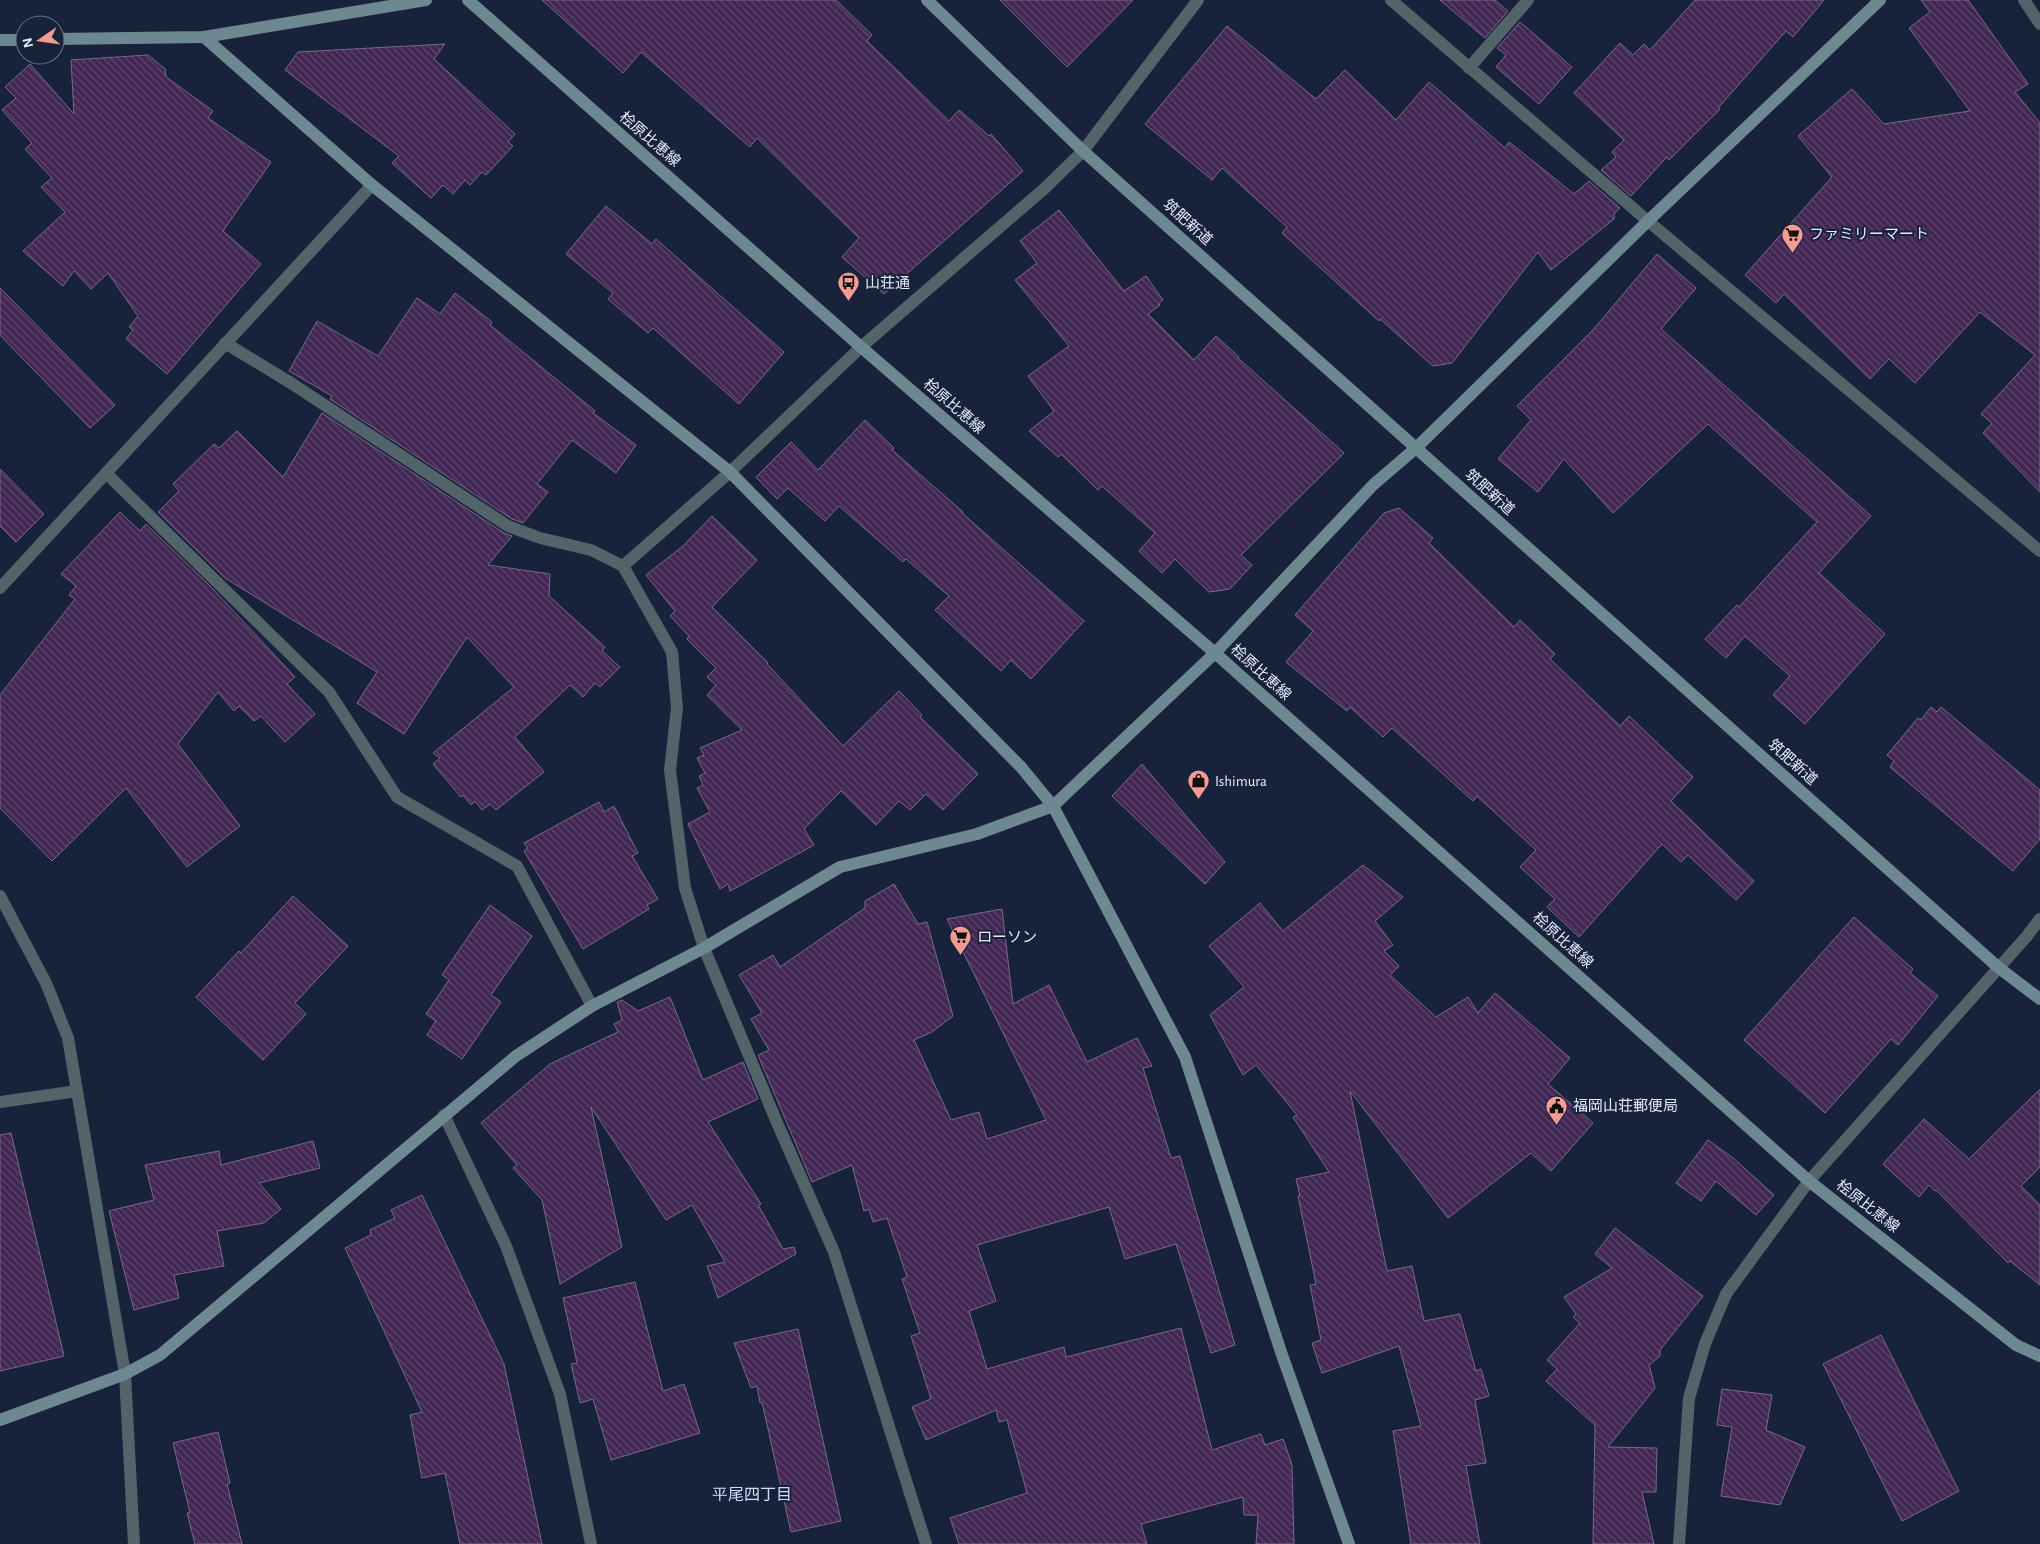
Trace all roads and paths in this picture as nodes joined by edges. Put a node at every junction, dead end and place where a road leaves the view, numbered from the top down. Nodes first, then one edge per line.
1 (426, 0) edge
2 (468, 0) edge
3 (927, 0) edge
4 (1198, 0) edge
5 (1391, 0) edge
6 (1528, 0) edge
7 (1880, 0) edge
8 (2024, 0) edge
9 (2040, 24) edge
10 (204, 37) junction
11 (65, 39) edge
12 (0, 40) edge
13 (15, 40) edge
14 (1469, 68) junction
15 (1083, 151) junction
16 (372, 185) junction
17 (1648, 221) junction
18 (226, 344) junction
19 (861, 347) junction
20 (1416, 448) junction
21 (730, 472) junction
22 (106, 473) junction
23 (2040, 551) edge
24 (623, 566) junction
25 (0, 588) edge
26 (1216, 653) junction
27 (1053, 806) junction
28 (0, 896) edge
29 (2040, 919) edge
30 (704, 948) junction
31 (1999, 968) junction
32 (2040, 999) edge
33 (592, 1006) junction
34 (77, 1091) junction
35 (0, 1102) edge
36 (444, 1115) junction
37 (1810, 1181) junction
38 (2040, 1356) edge
39 (125, 1374) junction
40 (0, 1420) edge
41 (134, 1544) edge
42 (591, 1544) edge
43 (926, 1544) edge
44 (1349, 1544) edge
45 (1679, 1544) edge

1 - 10 street
2 - 19 street, 桧原比恵線
3 - 15 street, 筑肥新道
4 - 15 street
5 - 14 street
6 - 14 street
7 - 17 street
8 - 9 street
10 - 11 street
10 - 16 street
12 - 13 street
14 - 17 street
15 - 19 street
15 - 20 street, 筑肥新道
16 - 18 street
16 - 21 street
17 - 20 street
17 - 23 street
18 - 22 street
18 - 24 street
19 - 21 street
19 - 26 street, 桧原比恵線
20 - 26 street
20 - 31 street, 筑肥新道
21 - 24 street
21 - 27 street
22 - 25 street
22 - 33 street
24 - 30 street
26 - 27 street
26 - 37 street, 桧原比恵線
27 - 30 street
27 - 44 street
28 - 34 street
29 - 31 street
30 - 33 street
30 - 43 street
31 - 32 street, 筑肥新道
31 - 37 street
33 - 36 street
34 - 35 street
34 - 39 street
36 - 39 street
36 - 42 street
37 - 38 street, 桧原比恵線
37 - 45 street
39 - 40 street
39 - 41 street

